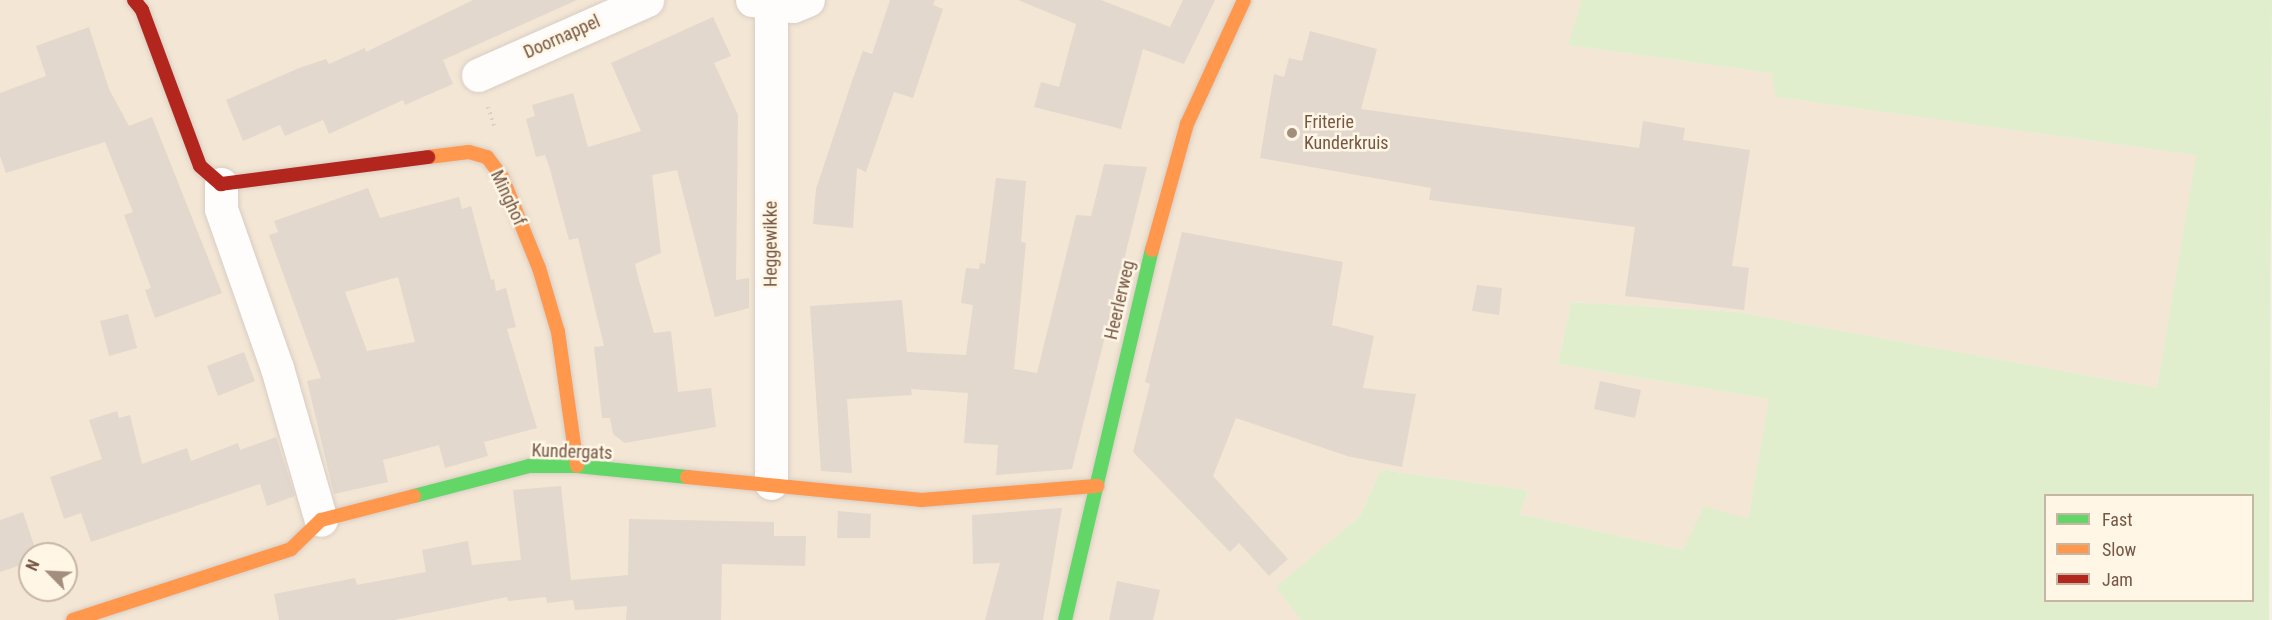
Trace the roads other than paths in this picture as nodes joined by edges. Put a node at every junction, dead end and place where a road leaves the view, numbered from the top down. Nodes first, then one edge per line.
1 (134, 0) edge
2 (646, 0) edge
3 (808, 0) edge
4 (1244, 0) edge
5 (762, 3) edge
6 (478, 75) road end
7 (221, 184) junction
8 (577, 466) junction
9 (771, 483) junction
10 (1096, 486) junction
11 (321, 520) junction
12 (73, 620) edge
13 (1065, 620) edge

1 - 7 street
2 - 6 street, Doornappel
3 - 5 street, Heggewikke
4 - 10 street, Heerlerweg
5 - 9 street, Heggewikke
7 - 8 street, Minghof
7 - 11 street
8 - 9 street, Kundergats
8 - 11 street, Kundergats
9 - 10 street, Kundergats
10 - 13 street, Heerlerweg
11 - 12 street, Kundergats

